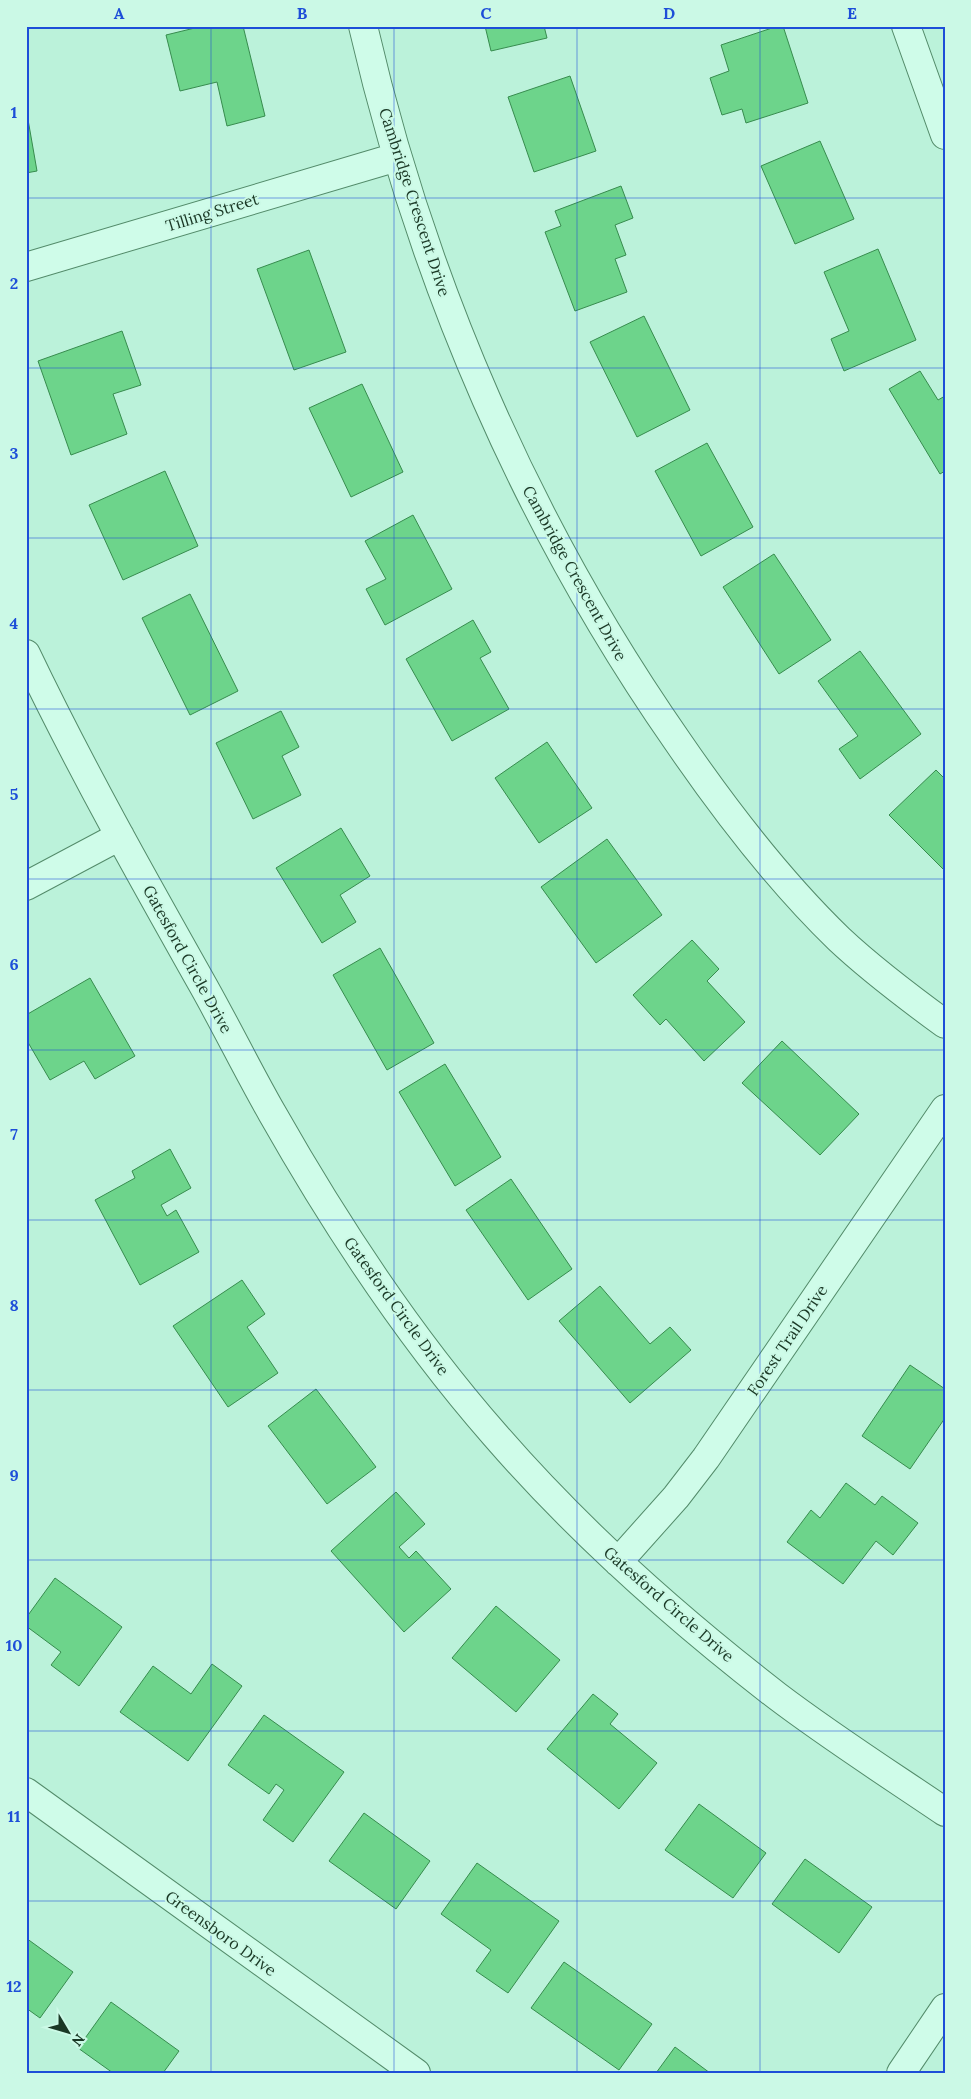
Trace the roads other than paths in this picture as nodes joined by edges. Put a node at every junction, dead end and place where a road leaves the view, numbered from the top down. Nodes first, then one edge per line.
1 (363, 26) edge
2 (906, 26) edge
3 (945, 136) edge
4 (397, 157) junction
5 (26, 267) edge
6 (26, 654) edge
7 (120, 836) junction
8 (26, 886) edge
9 (945, 1024) edge
10 (945, 1109) edge
11 (618, 1562) junction
12 (26, 1792) edge
13 (945, 1812) edge
14 (945, 2008) edge
15 (416, 2073) edge
16 (901, 2073) edge

1 - 4 street, Cambridge Crescent Drive
2 - 3 street
4 - 5 street, Tilling Street
4 - 9 street, Cambridge Crescent Drive
6 - 7 street, Gatesford Circle Drive
7 - 8 street
7 - 11 street, Gatesford Circle Drive
10 - 11 street, Forest Trail Drive
11 - 13 street, Gatesford Circle Drive
12 - 15 street, Greensboro Drive
14 - 16 street

